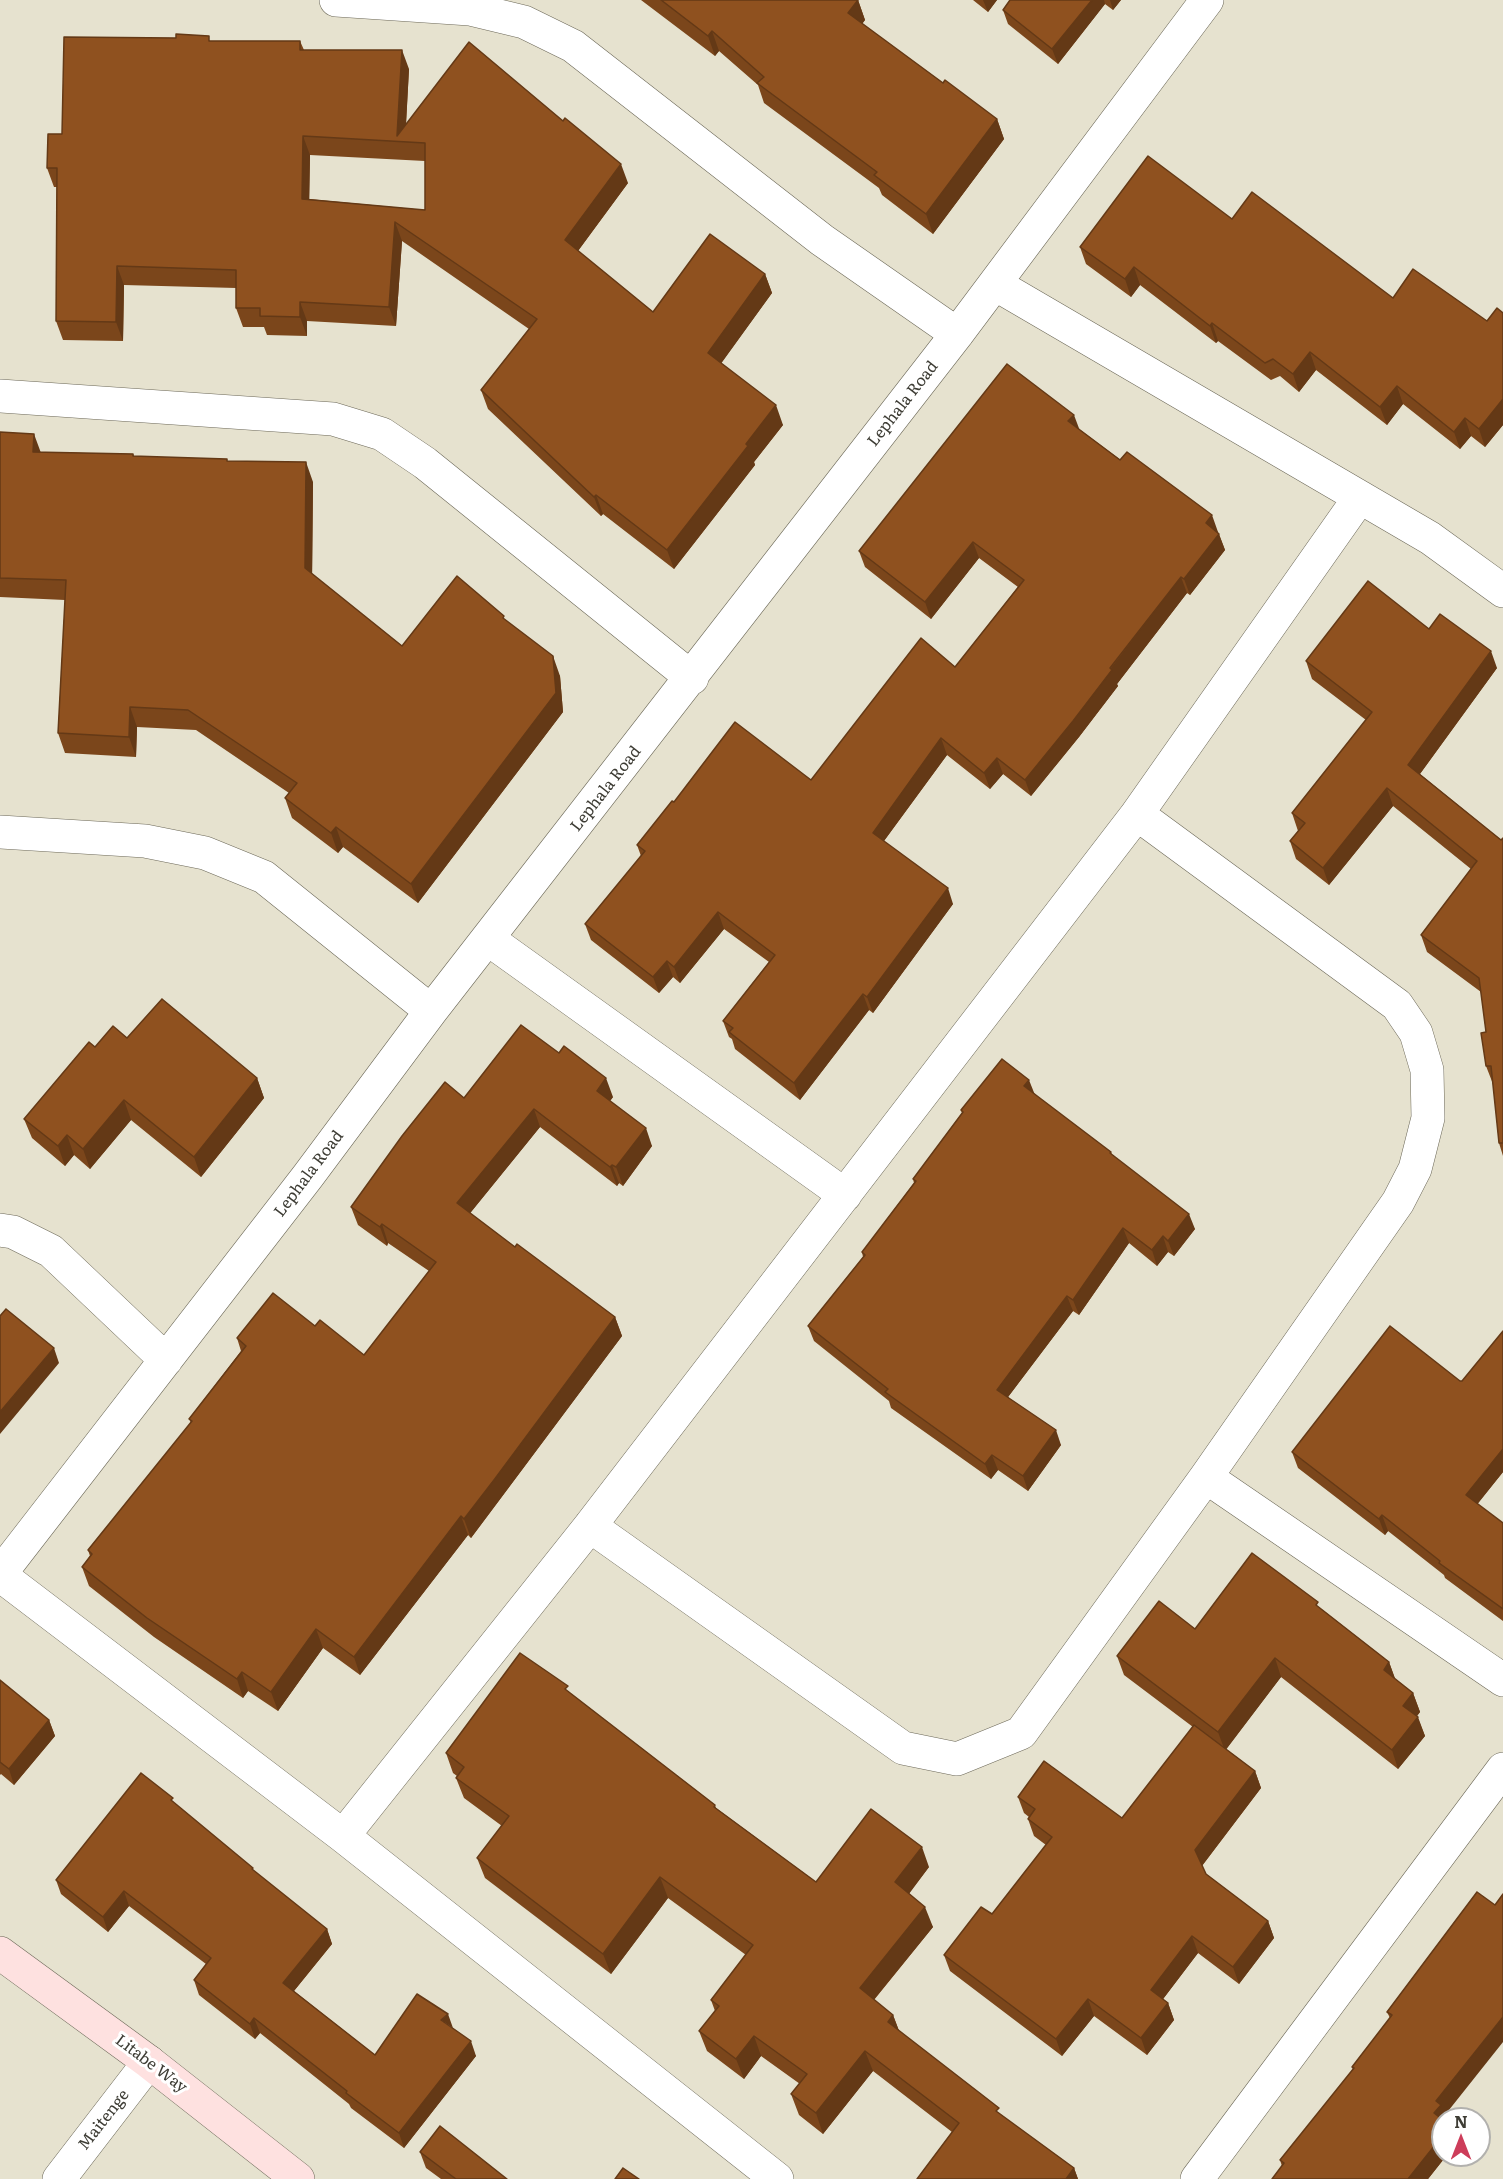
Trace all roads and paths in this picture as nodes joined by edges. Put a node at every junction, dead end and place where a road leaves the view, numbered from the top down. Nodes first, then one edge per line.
1 (336, 0) edge
2 (1207, 0) edge
3 (995, 284) junction
4 (957, 334) junction
5 (0, 396) edge
6 (1360, 497) junction
7 (1503, 591) edge
8 (692, 678) junction
9 (1137, 814) junction
10 (0, 832) edge
11 (488, 939) junction
12 (431, 1011) junction
13 (845, 1195) junction
14 (0, 1230) edge
15 (166, 1360) junction
16 (1206, 1477) junction
17 (590, 1526) junction
18 (0, 1574) edge
19 (1503, 1680) edge
20 (1503, 1769) edge
21 (343, 1836) junction
22 (0, 1953) edge
23 (149, 2062) junction
24 (59, 2179) edge
25 (298, 2179) edge
26 (777, 2179) edge
27 (1197, 2179) edge

1 - 4 street
2 - 3 street, Lephala Road
3 - 4 street, Lephala Road
3 - 6 street
4 - 8 street, Lephala Road
5 - 8 street
6 - 7 street
6 - 9 street
8 - 11 street, Lephala Road
9 - 13 street
9 - 16 street
10 - 12 street
11 - 12 street, Lephala Road
11 - 13 street
12 - 15 street, Lephala Road
13 - 17 street
14 - 15 street
15 - 18 street, Lephala Road
16 - 17 street
16 - 19 street
17 - 21 street
18 - 21 street
20 - 27 street
21 - 26 street
22 - 23 street, Litabe Way
23 - 24 street, Maitenge
23 - 25 street, Litabe Way

